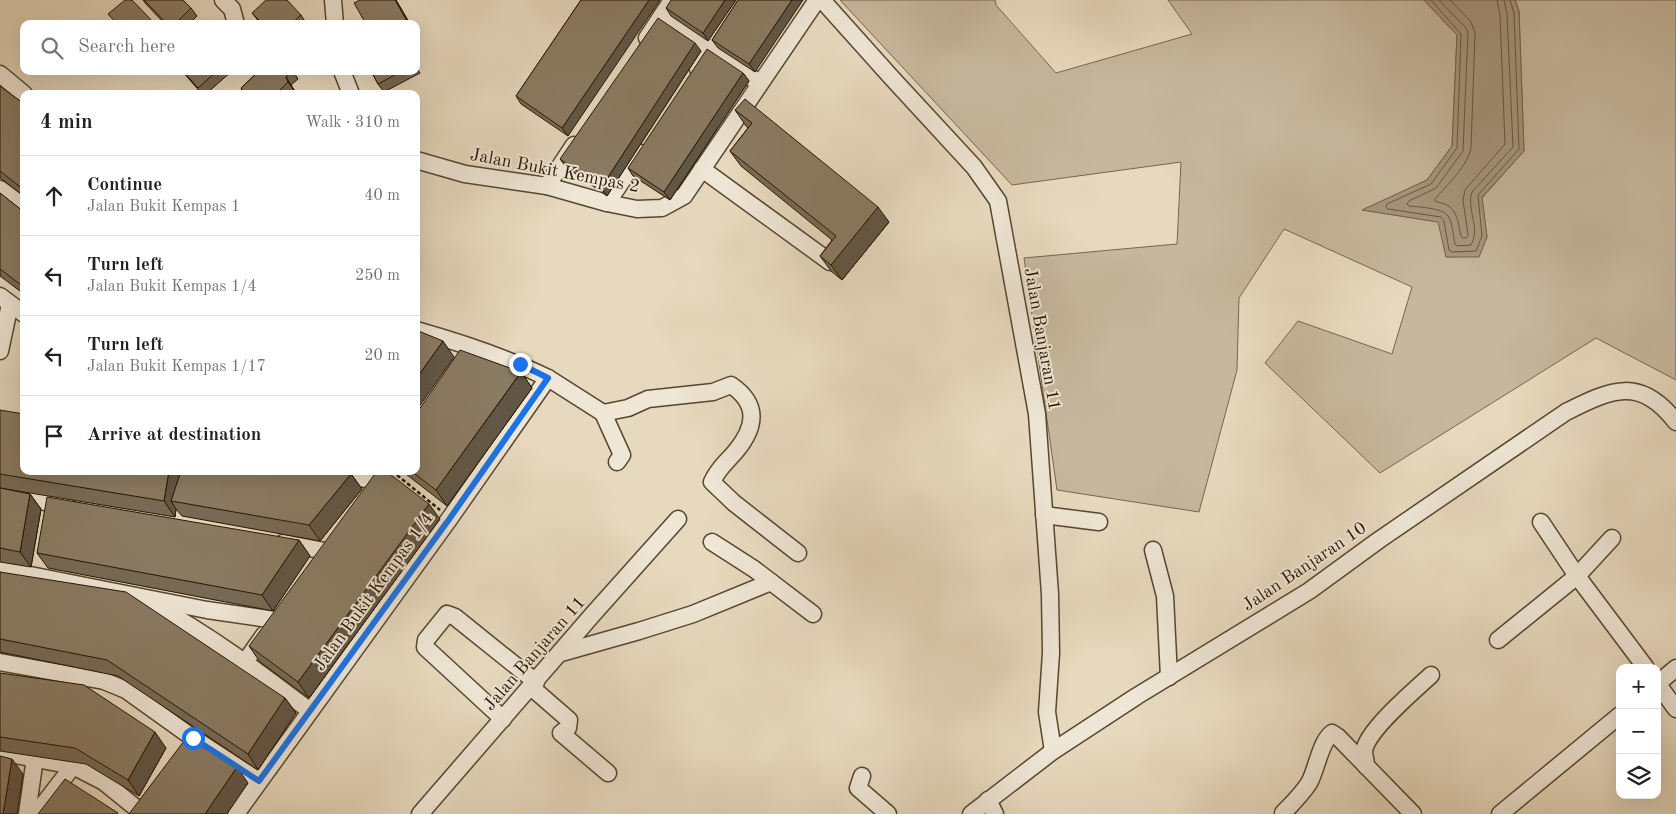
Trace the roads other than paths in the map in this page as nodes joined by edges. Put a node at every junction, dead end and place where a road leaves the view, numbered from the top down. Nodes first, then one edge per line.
1 (223, 0) edge
2 (333, 0) edge
3 (672, 0) edge
4 (744, 0) edge
5 (817, 0) edge
6 (822, 0) edge
7 (662, 15) junction
8 (235, 20) edge
9 (335, 20) edge
10 (640, 47) edge
11 (712, 49) junction
12 (0, 74) edge
13 (344, 75) edge
14 (690, 81) edge
15 (759, 83) junction
16 (349, 90) edge
17 (20, 91) edge
18 (582, 133) edge
19 (651, 138) edge
20 (420, 161) edge
21 (702, 169) junction
22 (547, 186) junction
23 (0, 189) edge
24 (607, 203) junction
25 (20, 204) edge
26 (830, 262) edge
27 (5, 300) edge
28 (20, 311) edge
29 (420, 331) edge
30 (468, 345) junction
31 (0, 351) edge
32 (457, 360) edge
33 (544, 384) junction
34 (603, 413) junction
35 (1672, 417) edge
36 (617, 462) dead end
37 (379, 476) edge
38 (0, 494) edge
39 (364, 497) edge
40 (79, 508) edge
41 (1044, 515) junction
42 (678, 519) dead end
43 (1099, 522) dead end
44 (1541, 522) dead end
45 (336, 536) edge
46 (1612, 538) dead end
47 (267, 540) edge
48 (712, 542) dead end
49 (1153, 550) dead end
50 (325, 551) junction
51 (798, 553) dead end
52 (314, 566) edge
53 (0, 569) edge
54 (1577, 576) junction
55 (771, 582) junction
56 (139, 596) junction
57 (286, 604) edge
58 (813, 614) dead end
59 (275, 620) junction
60 (1498, 640) dead end
61 (560, 654) junction
62 (0, 662) edge
63 (245, 662) junction
64 (1643, 664) edge
65 (1676, 668) edge
66 (1431, 675) dead end
67 (1169, 677) junction
68 (1661, 680) edge
69 (534, 684) junction
70 (1661, 688) edge
71 (1676, 709) edge
72 (310, 711) junction
73 (1616, 718) edge
74 (503, 719) junction
75 (193, 738) junction
76 (1053, 751) junction
77 (0, 752) edge
78 (183, 752) edge
79 (35, 758) junction
80 (73, 766) junction
81 (1366, 766) junction
82 (608, 773) dead end
83 (862, 776) dead end
84 (259, 781) junction
85 (152, 797) edge
86 (992, 807) edge
87 (140, 813) edge
88 (1283, 813) edge
89 (27, 814) edge
90 (36, 814) edge
91 (236, 814) edge
92 (420, 814) edge
93 (888, 814) edge
94 (971, 814) edge
95 (1413, 814) edge
96 (1500, 814) edge

1 - 8 street
2 - 9 street
3 - 7 street
4 - 11 street
5 - 15 street
6 - 41 street, Jalan Banjaran 11
7 - 10 street
7 - 11 street
11 - 14 street
11 - 15 street
12 - 17 street
13 - 16 street
15 - 21 street
18 - 22 street
19 - 24 street
20 - 22 street, Jalan Bukit Kempas 2
21 - 24 street, Jalan Bukit Kempas 2
21 - 26 street
22 - 24 street, Jalan Bukit Kempas 2
23 - 25 street
27 - 28 street
27 - 31 street
29 - 30 street
30 - 32 street
30 - 33 street
33 - 34 street
33 - 72 street, Jalan Bukit Kempas 1/4
34 - 36 street
34 - 51 street
35 - 67 street, Jalan Banjaran 10
37 - 39 street
38 - 40 street
41 - 43 street
41 - 76 street, Jalan Banjaran 11
42 - 61 street, Jalan Banjaran 11
44 - 54 street
45 - 50 street
46 - 54 street
47 - 50 street
48 - 55 street
49 - 67 street
50 - 52 street
53 - 56 street
54 - 60 street
54 - 64 street
55 - 58 street
55 - 61 street
56 - 59 street
56 - 63 street
57 - 59 street
59 - 63 street
61 - 69 street, Jalan Banjaran 11
62 - 75 street
63 - 72 street
65 - 68 street
66 - 81 street
67 - 76 street, Jalan Banjaran 10
69 - 74 street, Jalan Banjaran 11
69 - 74 street
69 - 82 street
70 - 71 street
72 - 84 street, Jalan Bukit Kempas 1/4
73 - 96 street
74 - 92 street, Jalan Banjaran 11
75 - 78 street
75 - 84 street
76 - 86 street, Jalan Banjaran 10
77 - 79 street
79 - 80 street
79 - 89 street
80 - 87 street
80 - 90 street
81 - 88 street
81 - 95 street
83 - 93 street
84 - 91 street, Jalan Bukit Kempas 1/4
85 - 87 street
86 - 94 street, Jalan Banjaran 10

